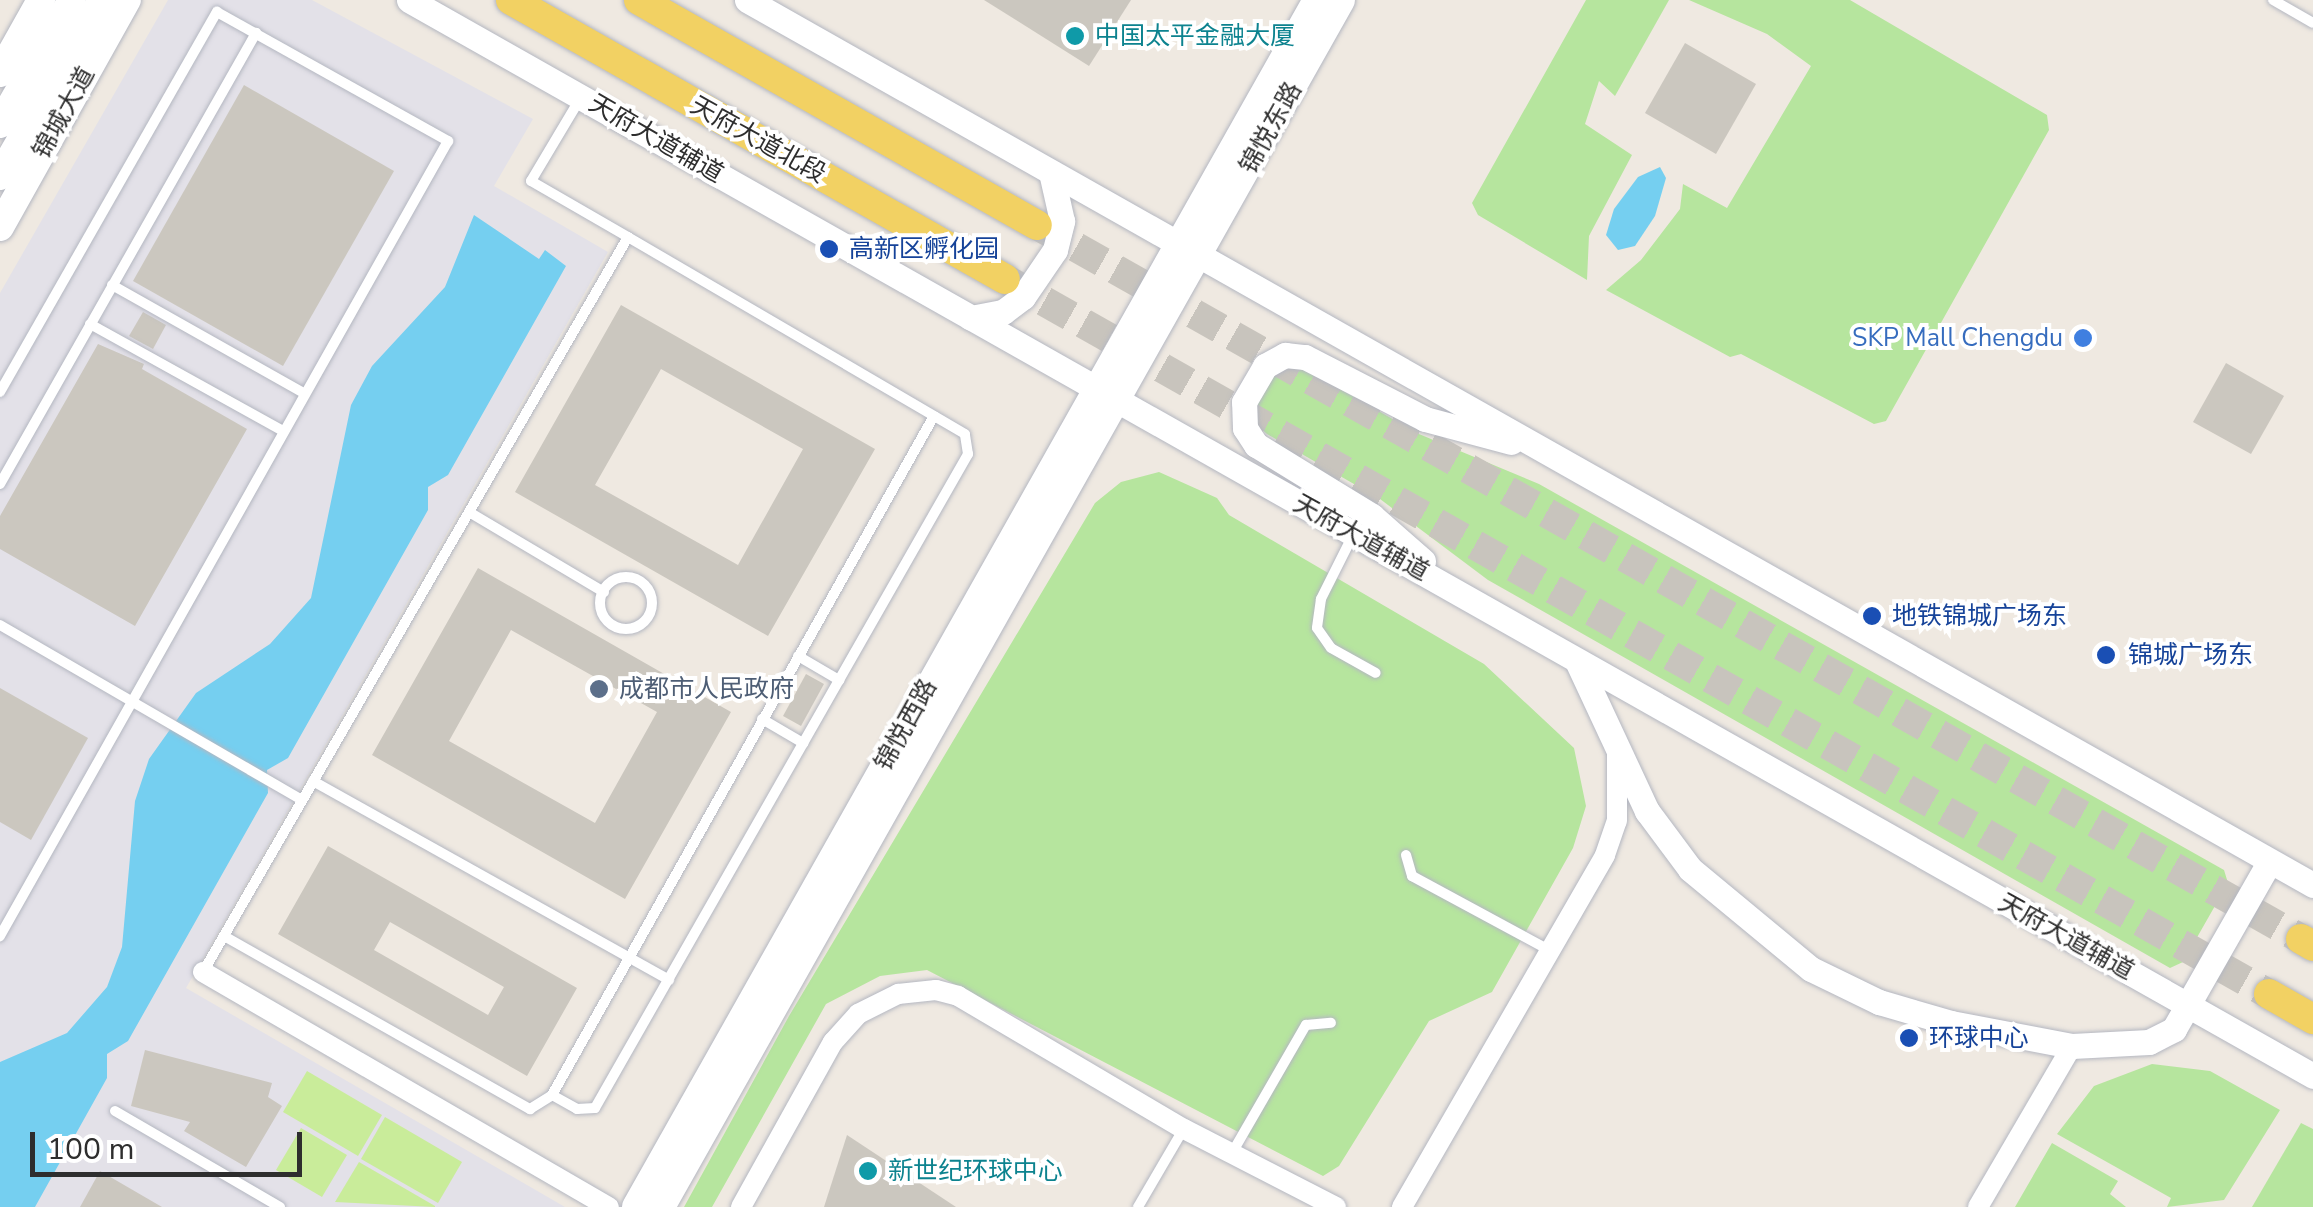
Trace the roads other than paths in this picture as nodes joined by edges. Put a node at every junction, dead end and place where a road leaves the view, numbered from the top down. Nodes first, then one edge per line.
1 (41, 0) edge
2 (72, 0) edge
3 (102, 0) edge
4 (127, 0) edge
5 (409, 0) edge
6 (512, 0) edge
7 (639, 0) edge
8 (747, 0) edge
9 (1317, 0) edge
10 (1342, 0) edge
11 (2273, 0) edge
12 (2313, 22) edge
13 (256, 33) junction
14 (0, 73) edge
15 (581, 97) junction
16 (0, 124) edge
17 (1051, 172) junction
18 (0, 176) edge
19 (1037, 225) tunnel mouth
20 (0, 227) edge
21 (628, 237) junction
22 (1190, 250) junction
23 (1006, 279) tunnel mouth
24 (112, 285) junction
25 (971, 318) junction
26 (90, 324) junction
27 (0, 392) edge
28 (304, 393) junction
29 (1106, 394) junction
30 (934, 416) junction
31 (282, 431) junction
32 (1545, 451) junction
33 (0, 484) edge
34 (469, 512) junction
35 (1354, 534) junction
36 (604, 592) junction
37 (1462, 595) junction
38 (0, 625) edge
39 (798, 656) junction
40 (1578, 660) junction
41 (1376, 673) dead end
42 (839, 680) junction
43 (129, 700) junction
44 (762, 719) junction
45 (804, 743) junction
46 (1616, 747) junction
47 (313, 782) junction
48 (302, 800) junction
49 (1406, 856) dead end
50 (2270, 861) junction
51 (2313, 885) edge
52 (0, 936) edge
53 (224, 936) junction
54 (1549, 950) junction
55 (628, 957) junction
56 (203, 972) joint
57 (668, 980) junction
58 (2269, 994) tunnel mouth
59 (2188, 1005) junction
60 (2313, 1019) edge
61 (1331, 1023) dead end
62 (2072, 1046) junction
63 (2313, 1076) edge
64 (552, 1094) junction
65 (115, 1111) dead end
66 (1184, 1129) junction
67 (1232, 1154) junction
68 (1328, 1205) edge
69 (280, 1207) edge
70 (609, 1207) edge
71 (636, 1207) edge
72 (662, 1207) edge
73 (741, 1207) edge
74 (1138, 1207) edge
75 (1402, 1207) edge
76 (1978, 1207) edge

1 - 14 main road
2 - 16 main road
3 - 18 main road
4 - 20 main road, 锦城大道
5 - 15 street, 天府大道辅道
6 - 23 main road, 天府大道北段
7 - 19 main road
8 - 17 street
9 - 22 main road, 锦悦东路
10 - 22 main road, 锦悦东路
11 - 12 lane
13 - 24 lane
13 - 27 lane
13 - 28 lane
15 - 21 lane
15 - 25 street, 天府大道辅道
17 - 22 street
17 - 25 street
21 - 30 lane
21 - 34 lane
22 - 29 main road, 锦悦西路
22 - 32 street
24 - 26 lane
24 - 28 lane
25 - 29 street, 天府大道辅道
26 - 31 lane
26 - 33 lane
28 - 31 lane
29 - 35 street, 天府大道辅道
29 - 71 main road, 锦悦西路
29 - 72 main road, 锦悦西路
30 - 39 lane
30 - 42 lane
31 - 43 lane
32 - 37 street
32 - 50 street
34 - 36 lane
34 - 47 lane
35 - 37 street, 天府大道辅道
35 - 41 lane
36 - 36 lane
37 - 40 street, 天府大道辅道
38 - 43 lane
39 - 42 lane
39 - 44 lane
40 - 46 street
40 - 59 street, 天府大道辅道
42 - 45 lane
43 - 48 lane
43 - 52 lane
44 - 45 lane
44 - 55 lane
45 - 57 lane
46 - 54 street
46 - 62 street
47 - 48 lane
47 - 55 lane
48 - 53 lane
49 - 54 lane
50 - 51 street
50 - 59 street
53 - 56 lane
53 - 64 lane
54 - 75 street
55 - 57 lane
55 - 64 lane
56 - 70 street
57 - 64 lane
58 - 60 main road
59 - 62 street
59 - 63 street, 天府大道辅道
61 - 67 lane
62 - 76 street
65 - 69 lane
66 - 67 street
66 - 73 street
66 - 74 lane
67 - 68 street

